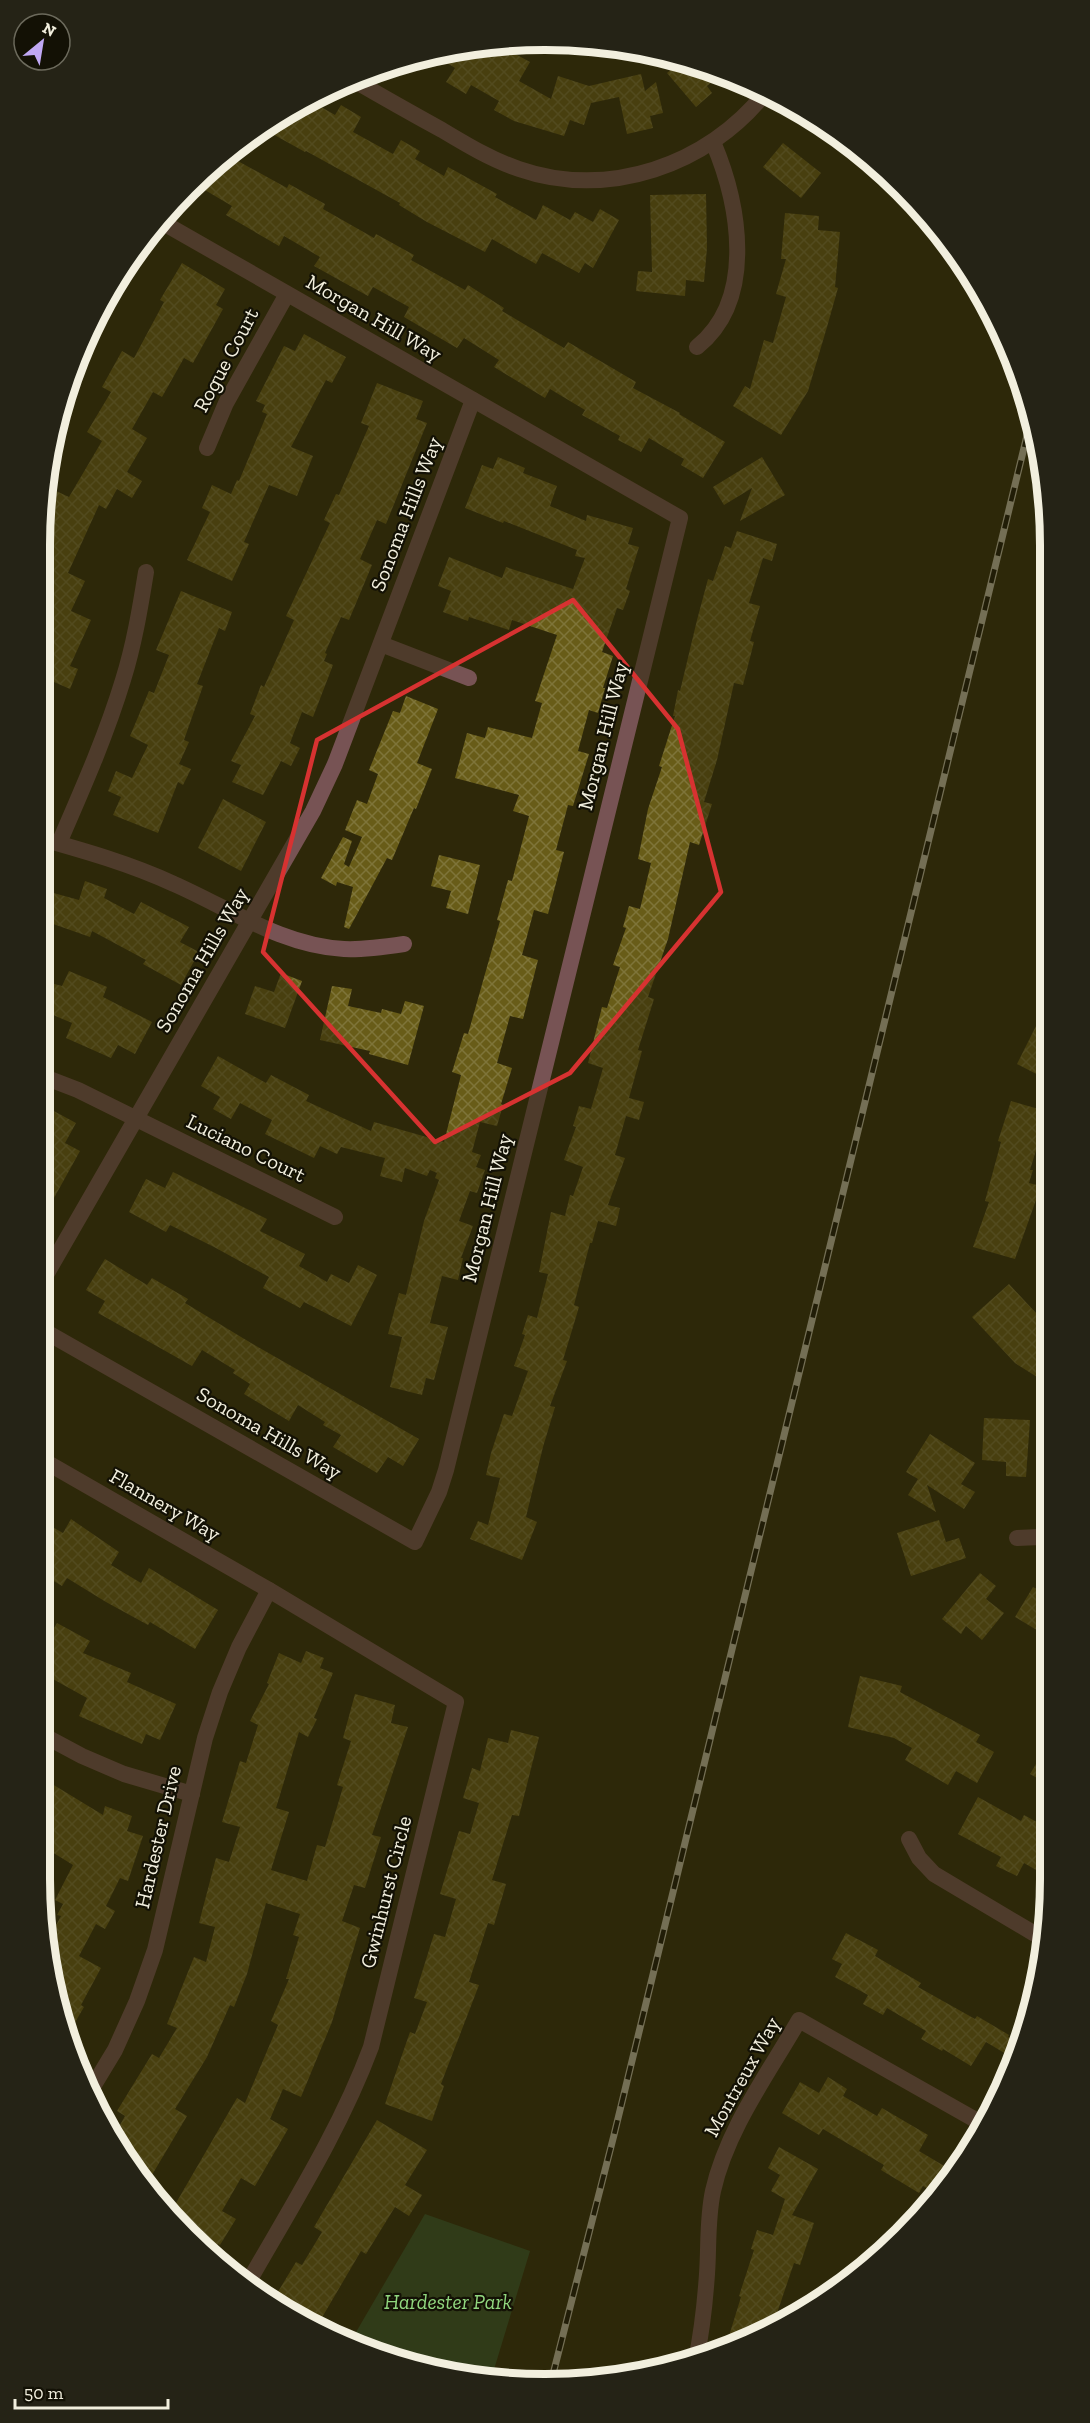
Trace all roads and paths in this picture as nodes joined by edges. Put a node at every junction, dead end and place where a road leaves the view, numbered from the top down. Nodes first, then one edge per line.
1 (362, 85) edge
2 (760, 99) edge
3 (713, 142) junction
4 (166, 225) edge
5 (287, 294) junction
6 (697, 347) dead end
7 (473, 400) junction
8 (207, 448) dead end
9 (146, 572) dead end
10 (381, 644) junction
11 (469, 678) dead end
12 (50, 841) edge
13 (59, 843) junction
14 (250, 921) junction
15 (404, 944) dead end
16 (50, 1079) edge
17 (137, 1119) junction
18 (334, 1217) dead end
19 (50, 1268) edge
20 (50, 1334) edge
21 (50, 1464) edge
22 (1040, 1537) edge
23 (1017, 1538) dead end
24 (415, 1542) joint
25 (269, 1590) junction
26 (50, 1739) edge
27 (192, 1794) junction
28 (909, 1839) dead end
29 (1037, 1935) edge
30 (95, 2084) edge
31 (977, 2121) edge
32 (251, 2277) edge
33 (698, 2349) edge

1 - 3 street
2 - 3 street
3 - 6 street
4 - 5 street, Morgan Hill Way
5 - 7 street, Morgan Hill Way
5 - 8 street, Rogue Court
7 - 10 street, Sonoma Hills Way
7 - 24 street, Morgan Hill Way
9 - 13 street
10 - 11 street
10 - 14 street, Sonoma Hills Way
12 - 13 street
13 - 14 street
14 - 15 street
14 - 17 street, Sonoma Hills Way
16 - 17 street, Luciano Court
17 - 18 street, Luciano Court
17 - 19 street, Sonoma Hills Way
20 - 24 street, Sonoma Hills Way
21 - 25 street, Flannery Way
22 - 23 street
25 - 27 street, Hardester Drive
25 - 32 street, Gwinhurst Circle
26 - 27 street
27 - 30 street, Hardester Drive
28 - 29 street
31 - 33 street, Montreux Way

